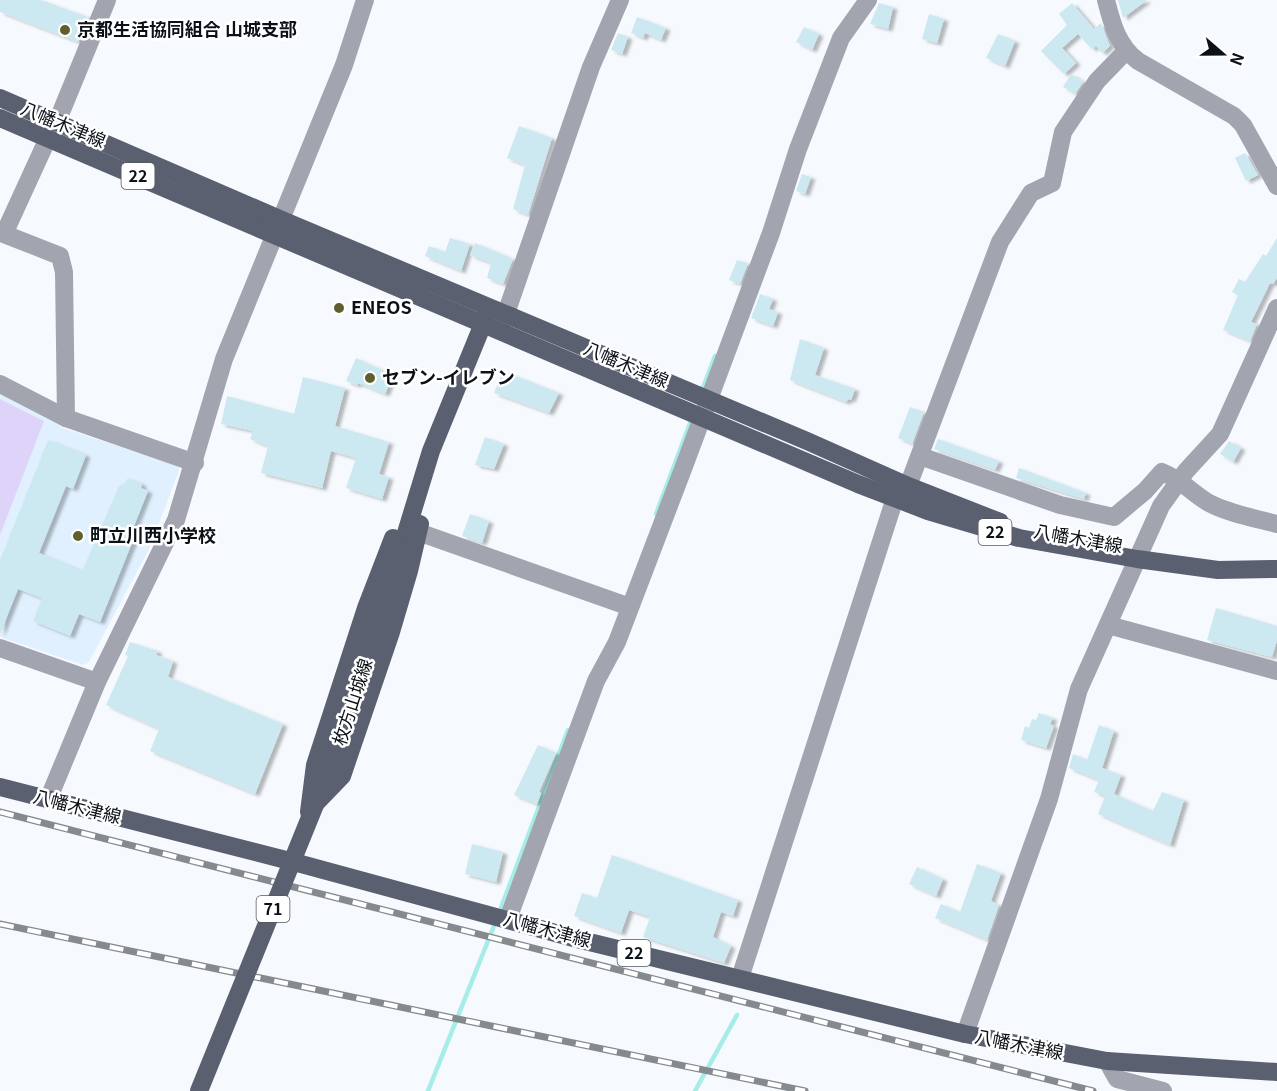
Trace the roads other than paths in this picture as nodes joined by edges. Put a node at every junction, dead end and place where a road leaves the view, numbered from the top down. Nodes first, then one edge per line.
1 (107, 0) edge
2 (365, 0) edge
3 (620, 0) edge
4 (868, 0) edge
5 (1106, 0) edge
6 (1126, 51) junction
7 (0, 98) edge
8 (0, 118) edge
9 (57, 122) junction
10 (48, 138) junction
11 (1277, 186) edge
12 (280, 227) junction
13 (1277, 308) edge
14 (495, 319) junction
15 (0, 384) edge
16 (706, 409) junction
17 (66, 418) junction
18 (431, 452) junction
19 (920, 456) junction
20 (195, 463) junction
21 (1180, 479) junction
22 (902, 492) junction
23 (1277, 524) edge
24 (418, 532) junction
25 (1138, 555) junction
26 (1274, 569) edge
27 (630, 607) junction
28 (1108, 625) junction
29 (0, 648) edge
30 (1277, 671) edge
31 (97, 682) junction
32 (0, 787) edge
33 (48, 800) junction
34 (310, 810) junction
35 (290, 861) junction
36 (508, 920) junction
37 (740, 978) junction
38 (965, 1034) junction
39 (1107, 1061) junction
40 (1277, 1072) edge
41 (199, 1091) edge
42 (1163, 1091) edge

1 - 9 street
2 - 12 street
3 - 14 street
4 - 16 street
5 - 6 street
6 - 11 street
6 - 19 street
7 - 9 main road, 八幡木津線 / 22
8 - 10 main road, 八幡木津線 / 22
9 - 12 main road, 八幡木津線 / 22
10 - 12 main road, 八幡木津線 / 22
10 - 17 street
12 - 14 main road, 八幡木津線 / 22
12 - 20 street
13 - 21 street
14 - 16 main road, 八幡木津線 / 22
14 - 18 main road, 枚方山城線 / 71
15 - 17 street
16 - 22 main road, 八幡木津線 / 22
16 - 27 street
17 - 20 street
18 - 24 main road, 71
18 - 34 main road, 71
18 - 41 main road, 枚方山城線 / 71, bridge
19 - 21 street
19 - 22 street
20 - 31 street
21 - 23 street
21 - 25 street
22 - 25 main road, 八幡木津線 / 22
22 - 37 street
24 - 27 street
24 - 34 main road, 71
25 - 26 main road, 八幡木津線 / 22
25 - 28 street
27 - 36 street
28 - 30 street
28 - 38 street
29 - 31 street
31 - 33 street
32 - 33 main road, 八幡木津線 / 22
33 - 35 main road, 八幡木津線 / 22
34 - 35 main road, 71
35 - 36 main road, 八幡木津線 / 22
36 - 37 main road, 八幡木津線 / 22
37 - 38 main road, 八幡木津線 / 22
38 - 39 main road, 八幡木津線 / 22
39 - 40 main road, 八幡木津線 / 22
39 - 42 street

